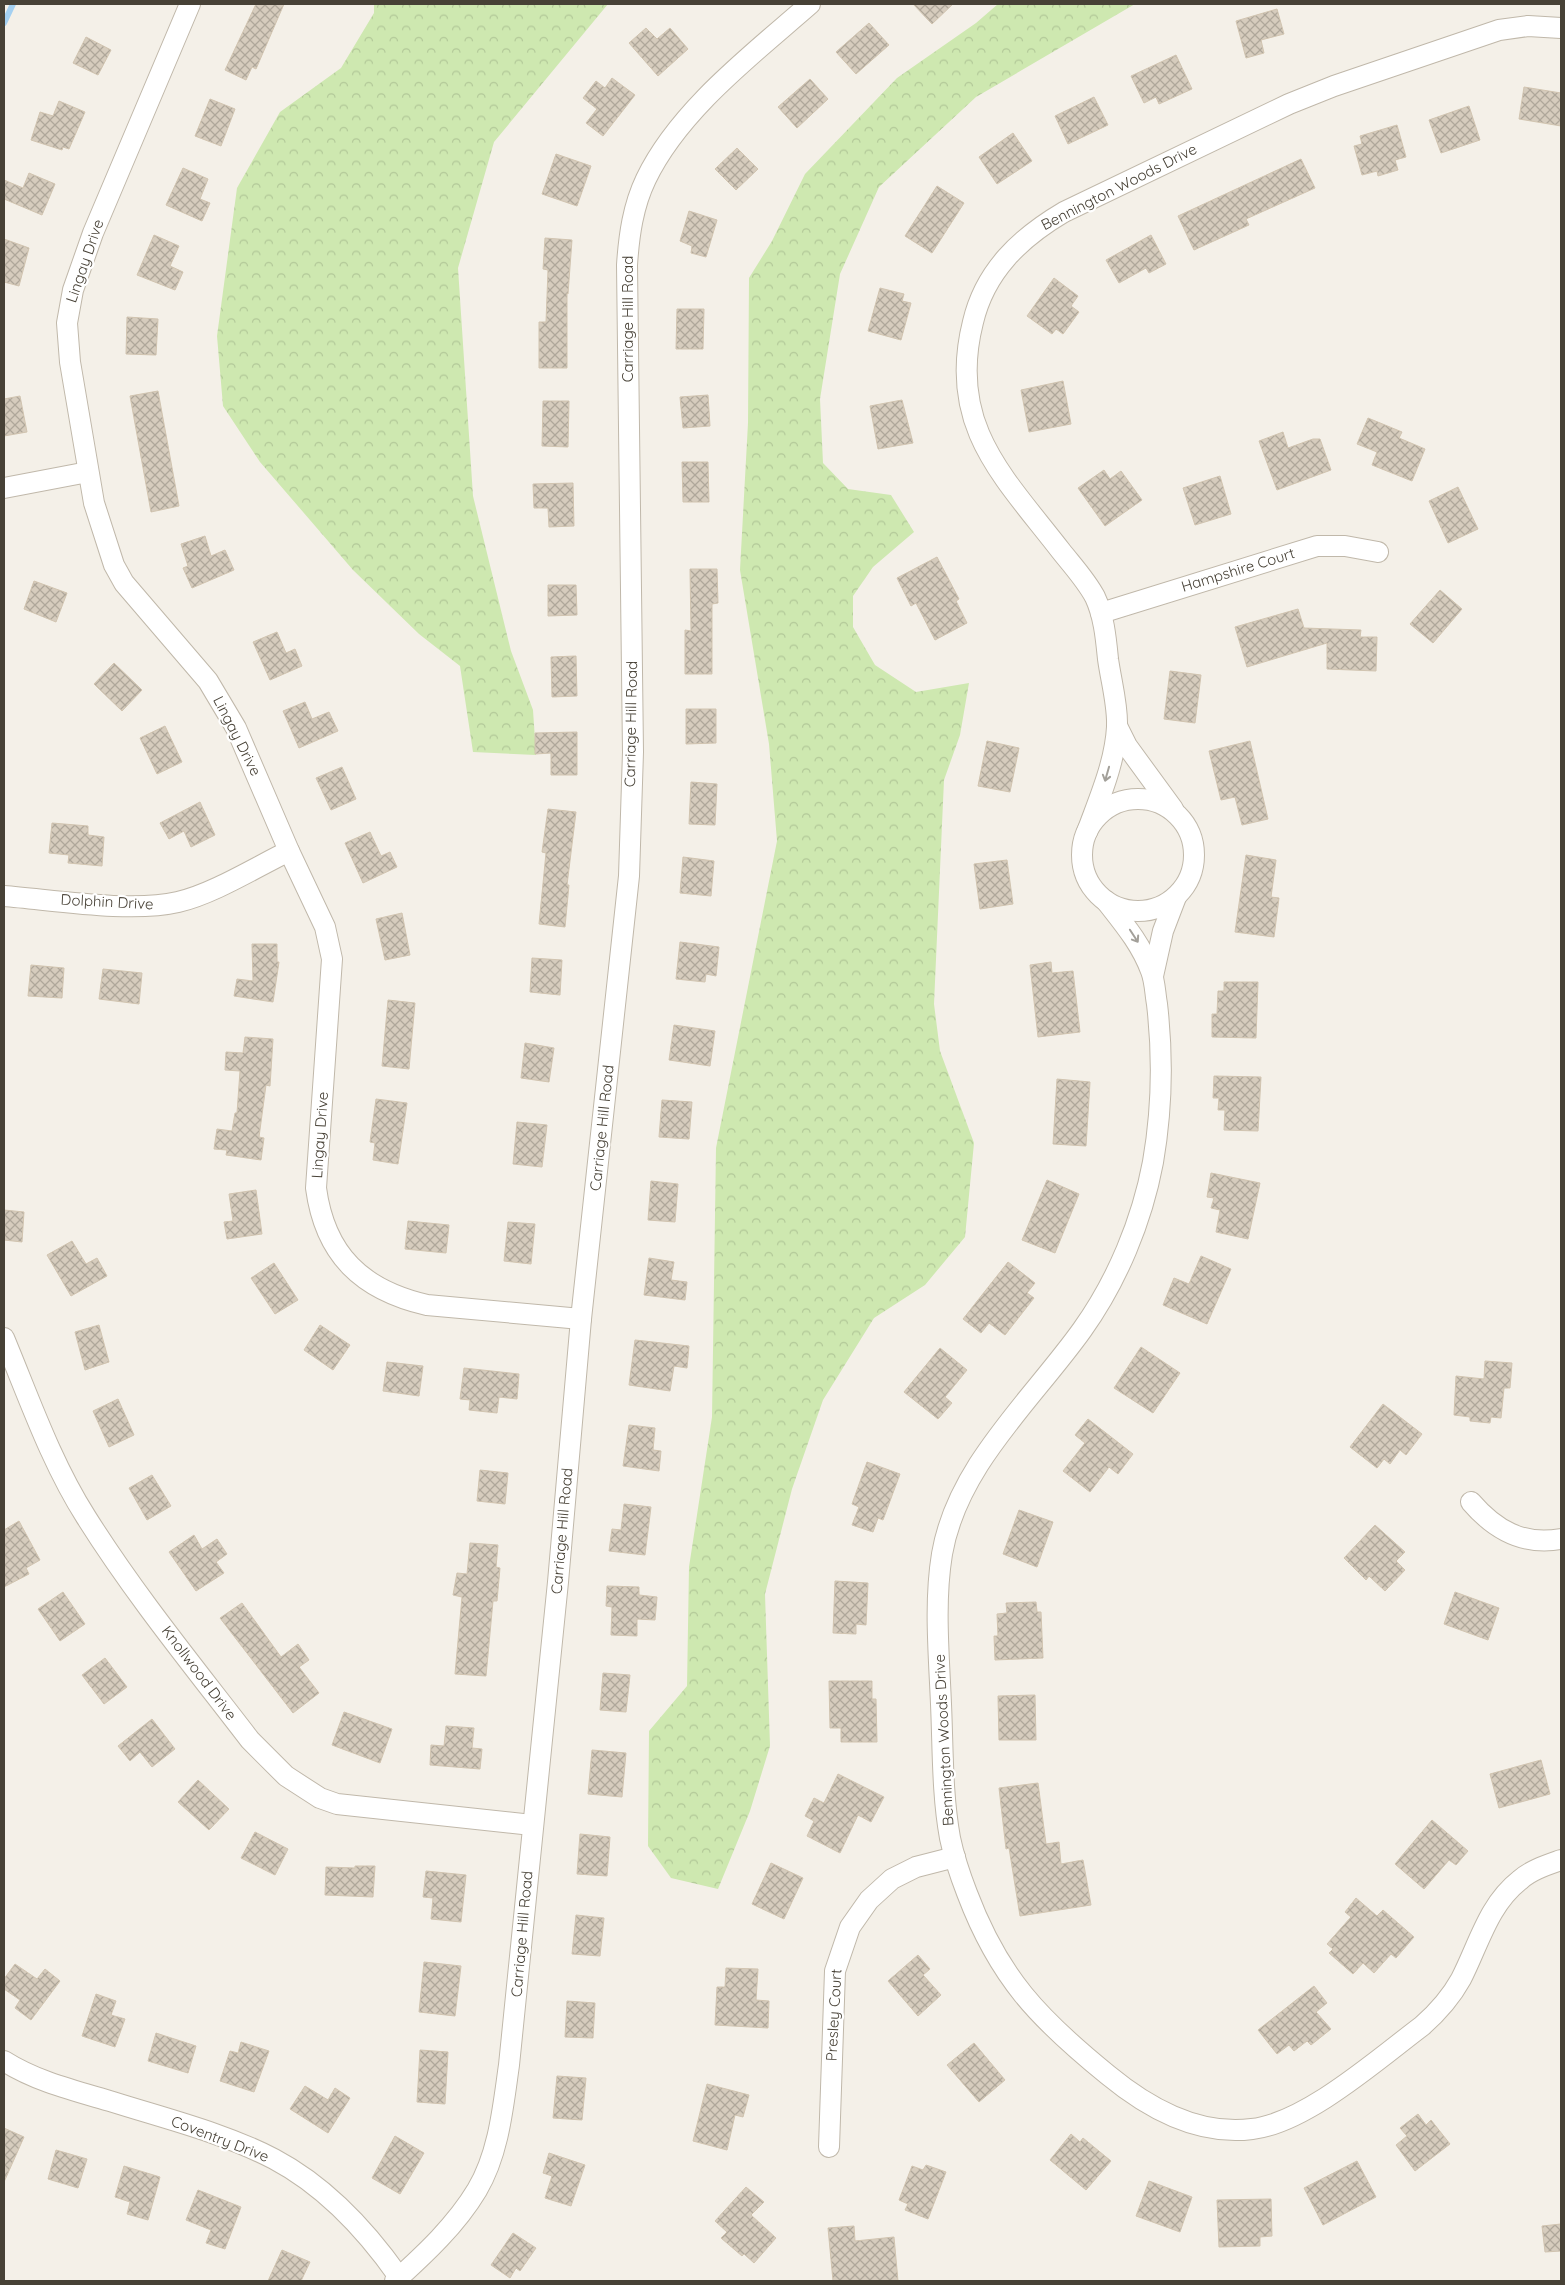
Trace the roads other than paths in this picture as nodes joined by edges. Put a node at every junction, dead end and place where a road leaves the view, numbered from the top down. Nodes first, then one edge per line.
1 (190, 4) edge
2 (810, 4) edge
3 (1561, 28) edge
4 (88, 472) junction
5 (4, 488) edge
6 (1378, 552) dead end
7 (1101, 613) junction
8 (1117, 726) junction
9 (1175, 812) junction
10 (1087, 832) junction
11 (289, 851) junction
12 (4, 896) edge
13 (1176, 896) junction
14 (1106, 901) junction
15 (1153, 976) junction
16 (581, 1319) junction
17 (4, 1338) edge
18 (1471, 1502) dead end
19 (1561, 1539) edge
20 (532, 1825) junction
21 (955, 1858) junction
22 (1561, 1860) edge
23 (4, 2061) edge
24 (829, 2148) dead end
25 (397, 2279) edge

1 - 4 street, Lingay Drive
2 - 16 street, Carriage Hill Road
3 - 7 street, Bennington Woods Drive
4 - 5 street
4 - 11 street, Lingay Drive
6 - 7 street, Hampshire Court
7 - 8 street, Bennington Woods Drive
8 - 9 street, Bennington Woods Drive
8 -> 10 street, Bennington Woods Drive
9 - 10 street, Bennington Woods Drive
9 - 13 street, Bennington Woods Drive
10 - 14 street, Bennington Woods Drive
11 - 12 street, Dolphin Drive
11 - 16 street, Lingay Drive
13 - 14 street, Bennington Woods Drive
13 - 15 street, Bennington Woods Drive
14 -> 15 street, Bennington Woods Drive
15 - 21 street, Bennington Woods Drive
16 - 20 street, Carriage Hill Road
17 - 20 street, Knollwood Drive
18 - 19 street
20 - 25 street, Carriage Hill Road
21 - 22 street, Bennington Woods Drive
21 - 24 street, Presley Court
23 - 25 street, Coventry Drive

